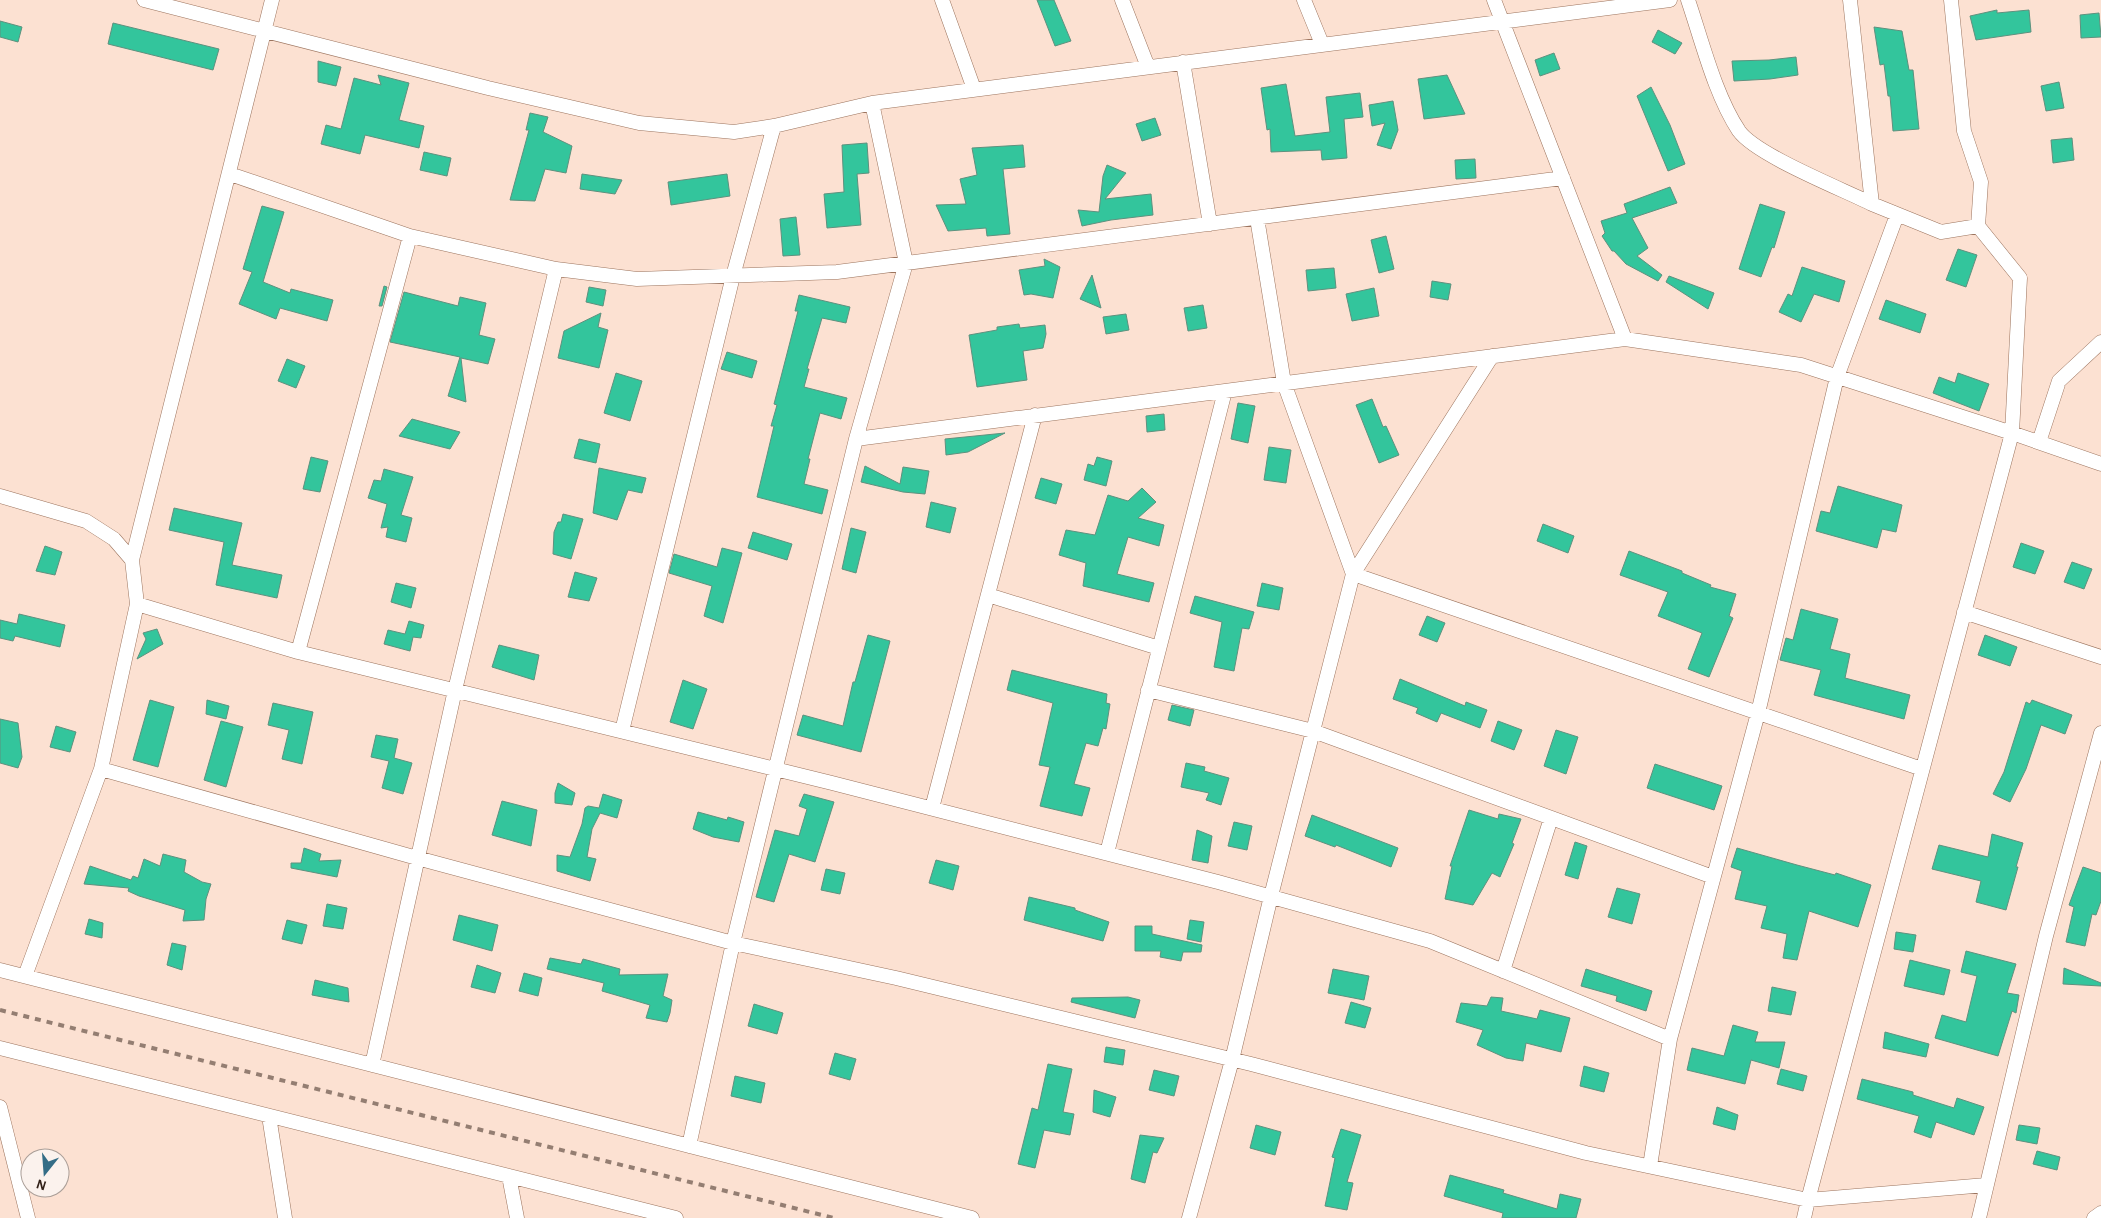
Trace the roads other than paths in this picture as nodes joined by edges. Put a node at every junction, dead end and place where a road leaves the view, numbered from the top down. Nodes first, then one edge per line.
1 (144, 0) edge
2 (272, 0) edge
3 (942, 0) edge
4 (1122, 0) edge
5 (1304, 0) edge
6 (1494, 0) edge
7 (1670, 0) edge
8 (1688, 0) edge
9 (1850, 0) edge
10 (1951, 0) edge
11 (1503, 20) junction
12 (265, 30) junction
13 (1322, 44) junction
14 (1183, 62) junction
15 (1148, 66) junction
16 (974, 89) junction
17 (872, 102) junction
18 (774, 126) junction
19 (230, 174) junction
20 (1563, 178) junction
21 (1872, 204) junction
22 (1897, 214) junction
23 (1257, 218) junction
24 (1210, 224) junction
25 (1978, 226) junction
26 (410, 236) junction
27 (906, 263) junction
28 (556, 269) junction
29 (733, 276) junction
30 (1625, 339) junction
31 (2101, 342) edge
32 (1492, 356) junction
33 (1837, 376) junction
34 (1284, 383) junction
35 (1225, 391) junction
36 (1035, 415) junction
37 (2012, 433) junction
38 (856, 438) junction
39 (2039, 442) junction
40 (2101, 464) edge
41 (0, 496) edge
42 (132, 560) junction
43 (1353, 574) junction
44 (988, 595) junction
45 (137, 604) junction
46 (1964, 612) junction
47 (1159, 648) junction
48 (298, 652) junction
49 (2101, 657) edge
50 (456, 690) junction
51 (1148, 690) junction
52 (1758, 713) junction
53 (622, 731) junction
54 (1313, 731) junction
55 (2101, 733) edge
56 (100, 768) junction
57 (776, 769) junction
58 (1922, 769) junction
59 (932, 808) junction
60 (1551, 818) junction
61 (1107, 853) junction
62 (417, 858) junction
63 (1713, 877) junction
64 (1271, 896) junction
65 (733, 943) junction
66 (0, 970) edge
67 (1503, 971) junction
68 (24, 976) junction
69 (1670, 1039) junction
70 (0, 1048) edge
71 (1232, 1060) junction
72 (372, 1065) junction
73 (0, 1107) edge
74 (269, 1116) junction
75 (689, 1146) junction
76 (1650, 1166) junction
77 (509, 1176) junction
78 (1986, 1185) junction
79 (1808, 1200) junction
80 (2101, 1213) edge
81 (28, 1218) edge
82 (285, 1218) edge
83 (517, 1218) edge
84 (676, 1218) edge
85 (972, 1218) edge
86 (1189, 1218) edge
87 (1804, 1218) edge
88 (1979, 1218) edge
89 (2094, 1218) edge

1 - 12 street
2 - 12 street
3 - 16 street
4 - 15 street
5 - 13 street
6 - 11 street
7 - 11 street
8 - 21 street
9 - 21 street
10 - 25 street
11 - 13 street
11 - 20 street
12 - 18 street
12 - 19 street
13 - 14 street
14 - 15 street
14 - 24 street
15 - 16 street
16 - 17 street
17 - 18 street
17 - 27 street
18 - 29 street
19 - 26 street
19 - 42 street
20 - 23 street
20 - 30 street
21 - 22 street
22 - 25 street
22 - 33 street
23 - 24 street
23 - 34 street
24 - 27 street
25 - 37 street
26 - 28 street
26 - 48 street
27 - 29 street
27 - 38 street
28 - 29 street
28 - 50 street
29 - 53 street
30 - 32 street
30 - 33 street
31 - 39 street
32 - 34 street
32 - 43 street
33 - 37 street
33 - 52 street
34 - 35 street
34 - 43 street
35 - 36 street
35 - 47 street
36 - 38 street
36 - 44 street
37 - 39 street
37 - 46 street
38 - 57 street
39 - 40 street
41 - 42 street
42 - 45 street
43 - 52 street
43 - 54 street
44 - 47 street
44 - 59 street
45 - 48 street
45 - 56 street
46 - 49 street
46 - 58 street
47 - 51 street
48 - 50 street
50 - 53 street
50 - 62 street
51 - 54 street
51 - 61 street
52 - 58 street
52 - 63 street
53 - 57 street
54 - 60 street
54 - 64 street
55 - 78 street
56 - 62 street
56 - 68 street
57 - 59 street
57 - 65 street
58 - 79 street
59 - 61 street
60 - 63 street
60 - 67 street
61 - 64 street
62 - 65 street
62 - 72 street
63 - 69 street
64 - 67 street
64 - 71 street
65 - 71 street
65 - 75 street
66 - 68 street
67 - 69 street
68 - 72 street
69 - 76 street
70 - 74 street
71 - 76 street
71 - 86 street
72 - 75 street
73 - 81 street
74 - 77 street
74 - 82 street
75 - 85 street
76 - 79 street
77 - 83 street
77 - 84 street
78 - 79 street
78 - 88 street
79 - 87 street
80 - 89 street

